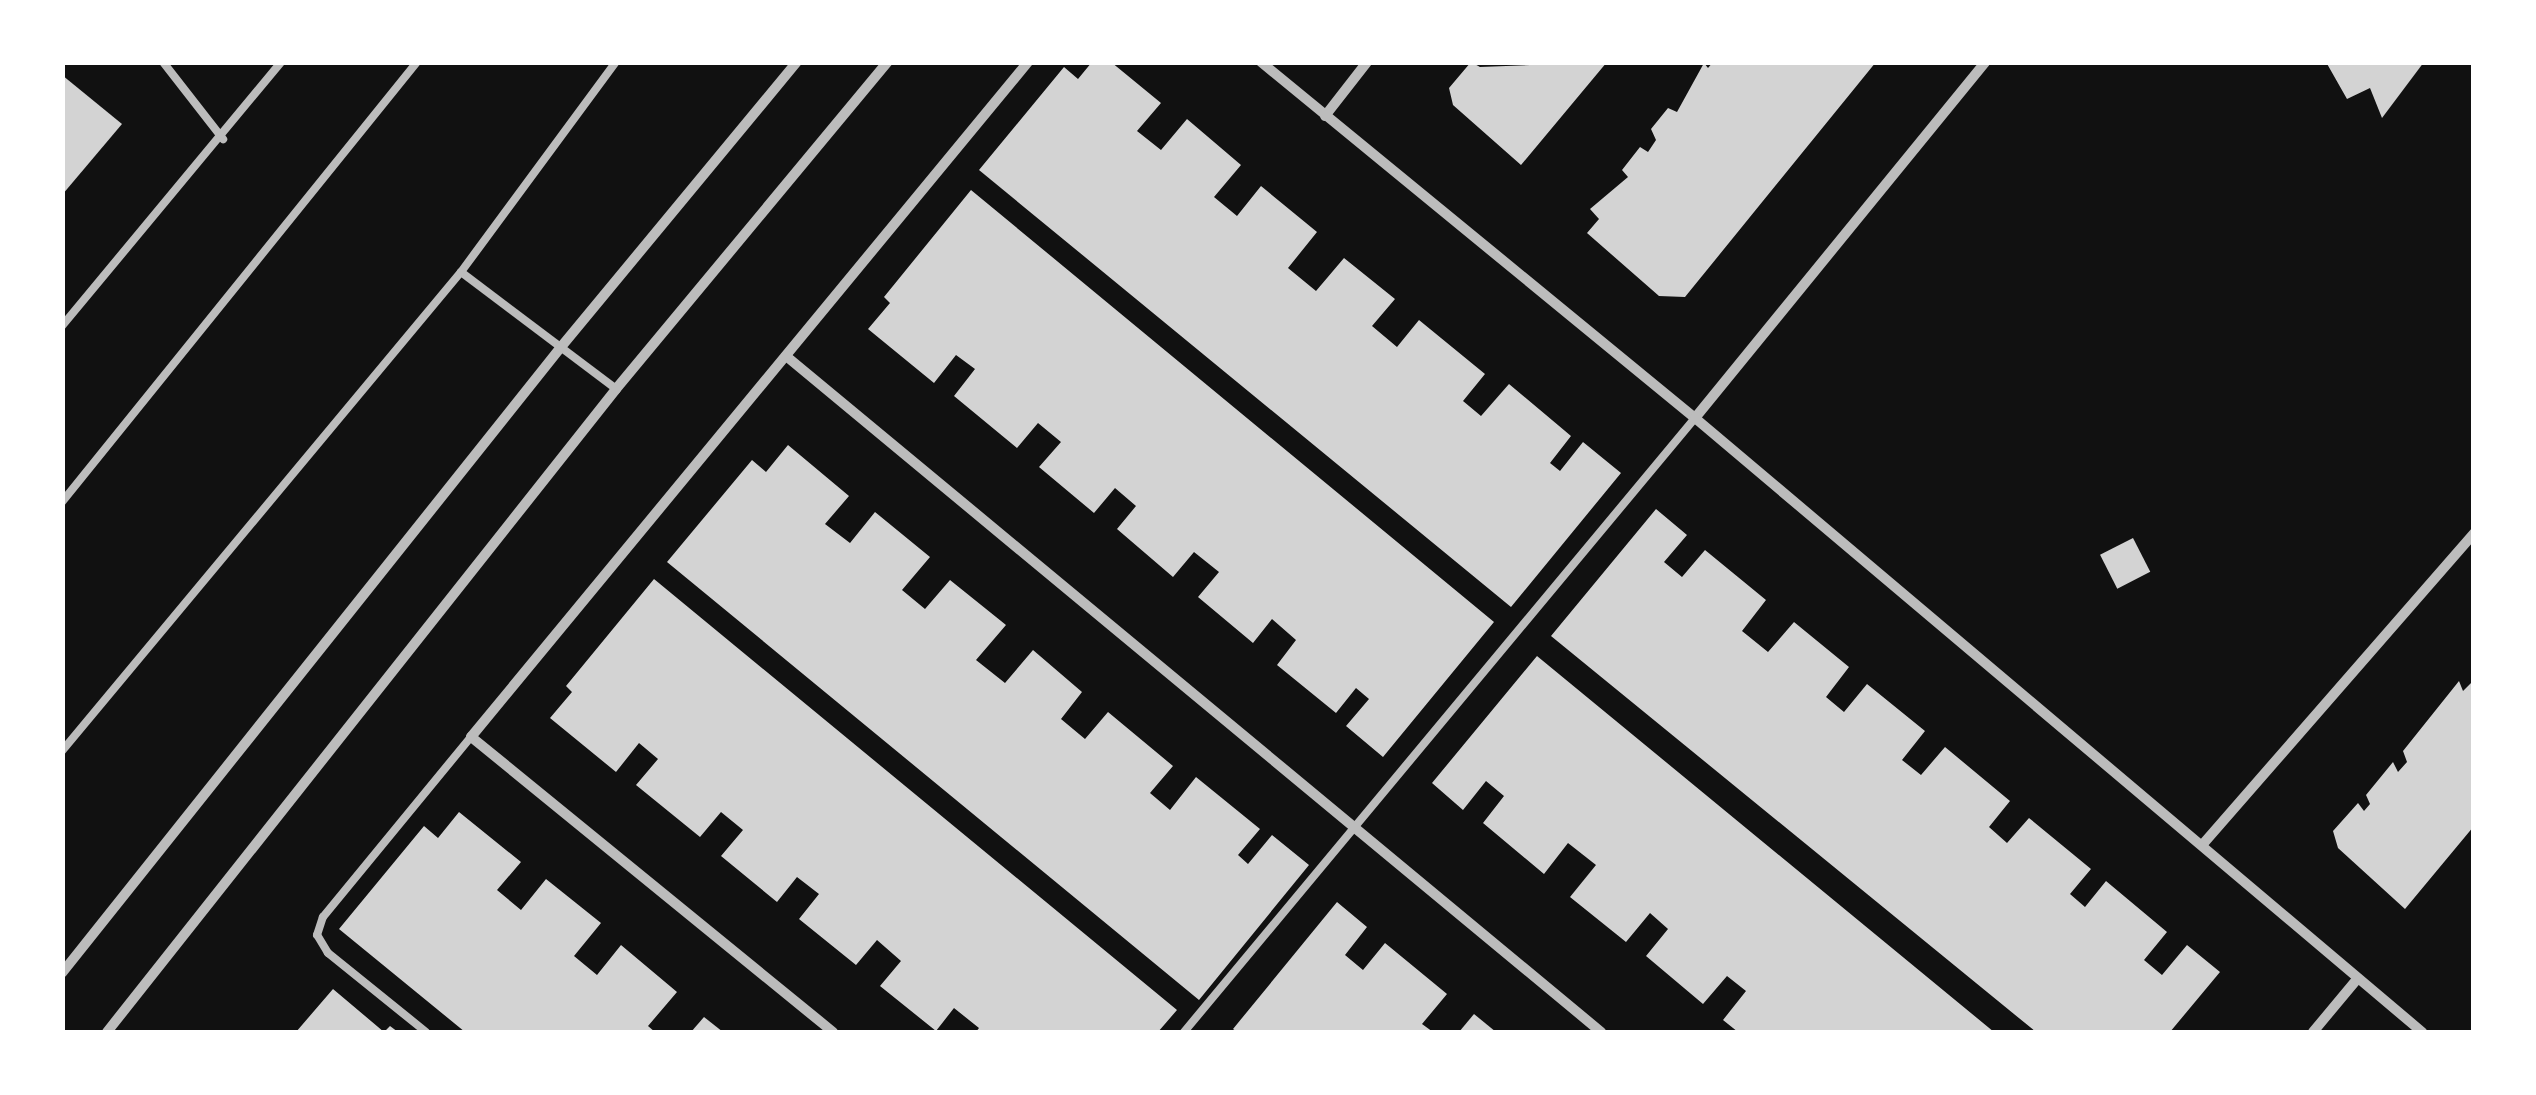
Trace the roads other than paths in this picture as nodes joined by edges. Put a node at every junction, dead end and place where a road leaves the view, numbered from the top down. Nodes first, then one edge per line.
1 (163, 62) edge
2 (281, 62) edge
3 (417, 62) edge
4 (616, 62) edge
5 (797, 62) edge
6 (887, 62) edge
7 (1028, 62) edge
8 (1262, 62) edge
9 (1367, 62) edge
10 (1984, 62) edge
11 (1324, 116) junction
12 (223, 139) junction
13 (461, 272) junction
14 (62, 326) edge
15 (560, 347) junction
16 (786, 356) junction
17 (616, 390) junction
18 (1695, 418) junction
19 (62, 502) edge
20 (2474, 532) edge
21 (471, 737) junction
22 (62, 751) edge
23 (1354, 828) junction
24 (2203, 844) junction
25 (62, 973) edge
26 (2358, 978) junction
27 (106, 1032) edge
28 (426, 1032) edge
29 (832, 1032) edge
30 (1184, 1032) edge
31 (1601, 1032) edge
32 (2313, 1032) edge
33 (2422, 1032) edge

1 - 12 lane
2 - 12 lane
3 - 19 lane
4 - 13 lane
5 - 15 street
6 - 17 street
7 - 16 street
8 - 11 street
9 - 11 street
10 - 18 street
11 - 18 street
12 - 14 lane
13 - 15 lane
13 - 22 lane
15 - 17 lane
15 - 25 street
16 - 21 street
16 - 23 street
17 - 27 street
18 - 23 lane
18 - 24 street
20 - 24 street
21 - 28 lane
21 - 29 street
23 - 30 lane
23 - 31 street
24 - 26 street
26 - 32 street
26 - 33 street

